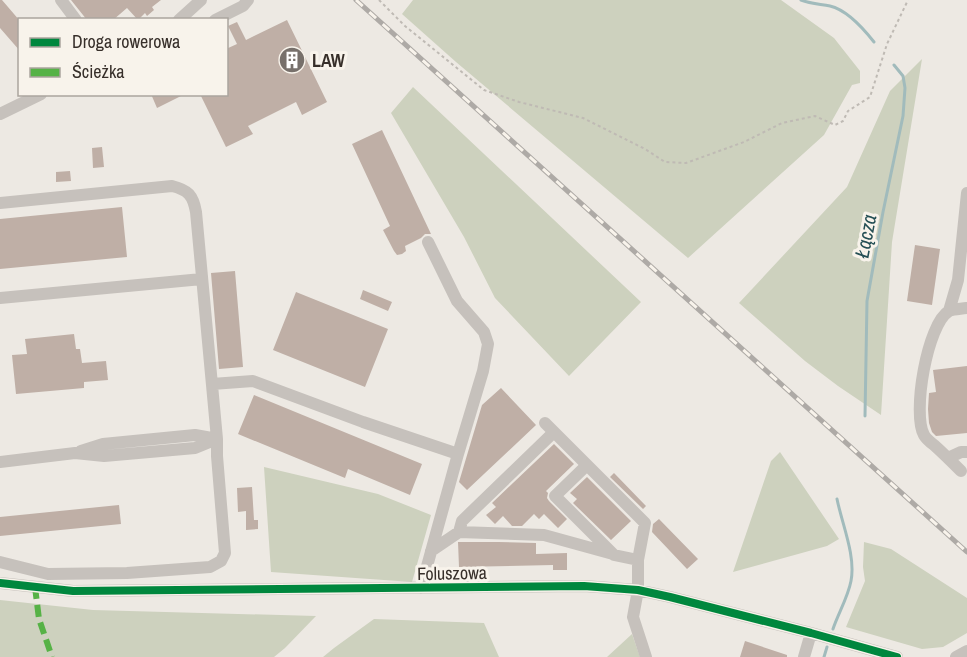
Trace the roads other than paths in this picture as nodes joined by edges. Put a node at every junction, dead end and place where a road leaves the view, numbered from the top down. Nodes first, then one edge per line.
1 (61, 0) edge
2 (201, 0) edge
3 (248, 0) edge
4 (74, 18) edge
5 (181, 18) edge
6 (219, 18) edge
7 (37, 96) edge
8 (0, 114) edge
9 (967, 193) edge
10 (0, 203) edge
11 (428, 242) dead end
12 (962, 277) edge
13 (202, 279) junction
14 (0, 298) edge
15 (967, 308) edge
16 (949, 311) junction
17 (212, 384) junction
18 (217, 439) junction
19 (967, 452) edge
20 (458, 454) junction
21 (948, 458) junction
22 (0, 462) edge
23 (586, 465) junction
24 (961, 471) dead end
25 (459, 532) junction
26 (431, 551) junction
27 (614, 555) junction
28 (638, 560) junction
29 (0, 562) edge
30 (0, 583) edge
31 (421, 588) junction
32 (638, 590) junction
33 (811, 633) junction
34 (967, 651) edge
35 (646, 657) edge
36 (804, 657) edge
37 (897, 657) edge
38 (956, 657) edge

1 - 4 street
2 - 5 street
3 - 6 street
7 - 8 street
9 - 12 street
10 - 13 street
11 - 20 street
12 - 16 street
13 - 14 street
13 - 17 street
15 - 16 street
16 - 21 street
17 - 18 street
17 - 20 street
18 - 22 street
18 - 29 street
19 - 21 street
20 - 26 street
21 - 24 street
23 - 25 street
23 - 27 street
23 - 28 street
25 - 26 street
25 - 27 street
26 - 31 street
27 - 28 street
28 - 32 street
30 - 31 street, Foluszowa
31 - 32 street, Foluszowa
32 - 33 street, Foluszowa
32 - 35 street
33 - 36 street
33 - 37 street, Foluszowa
34 - 38 street

